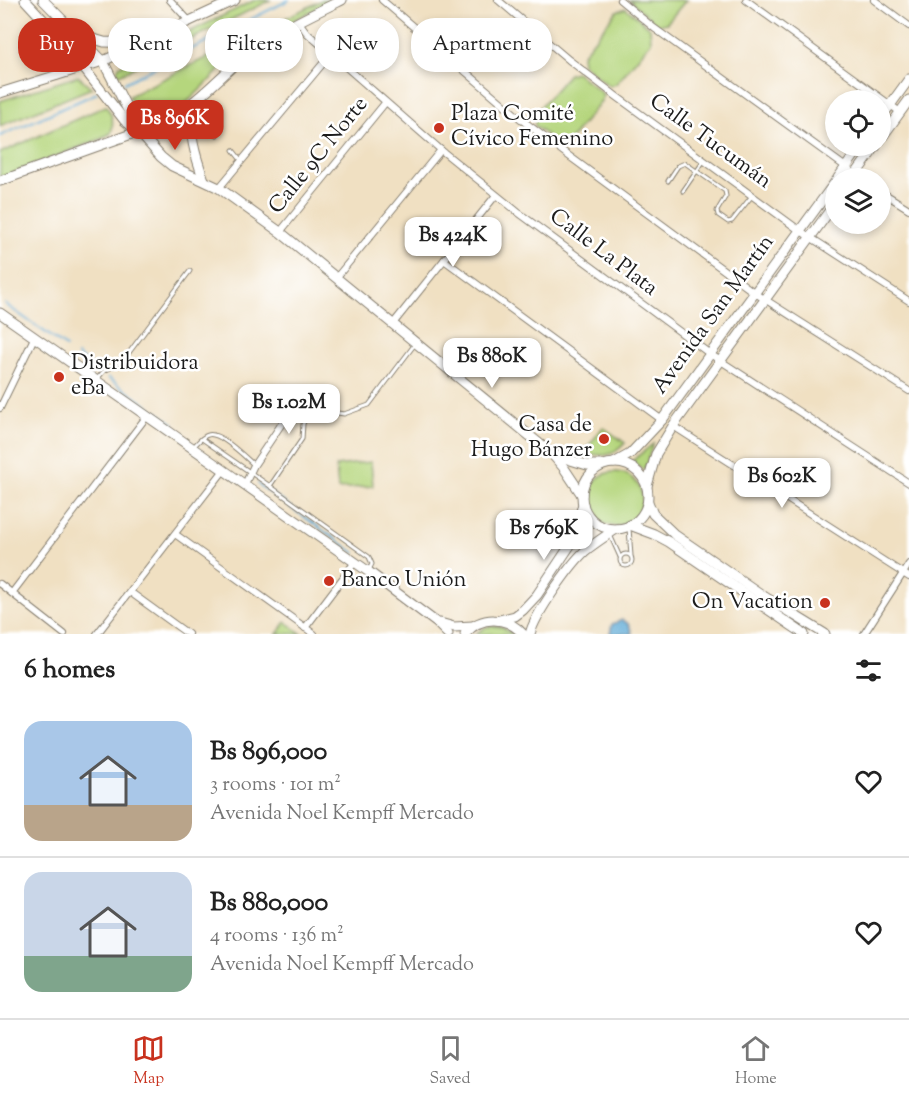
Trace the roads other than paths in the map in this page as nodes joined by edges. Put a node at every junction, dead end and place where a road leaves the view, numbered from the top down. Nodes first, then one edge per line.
1 (25, 0) edge
2 (43, 0) edge
3 (170, 0) edge
4 (235, 0) edge
5 (342, 0) edge
6 (382, 0) edge
7 (498, 0) edge
8 (620, 0) edge
9 (746, 0) edge
10 (874, 0) edge
11 (42, 18) edge
12 (60, 18) edge
13 (186, 18) edge
14 (303, 20) edge
15 (193, 21) edge
16 (909, 26) edge
17 (303, 28) edge
18 (315, 41) edge
19 (96, 54) edge
20 (108, 59) edge
21 (103, 61) junction
22 (96, 63) edge
23 (59, 72) edge
24 (66, 72) edge
25 (88, 72) edge
26 (229, 72) edge
27 (316, 72) edge
28 (349, 72) edge
29 (57, 75) junction
30 (909, 80) edge
31 (869, 90) edge
32 (0, 93) edge
33 (909, 100) edge
34 (385, 103) junction
35 (891, 104) edge
36 (891, 106) edge
37 (192, 108) junction
38 (900, 112) junction
39 (891, 125) edge
40 (138, 131) junction
41 (216, 135) dead end
42 (233, 150) dead end
43 (441, 150) junction
44 (854, 156) edge
45 (704, 160) junction
46 (242, 161) junction
47 (846, 167) joint
48 (696, 171) junction
49 (204, 180) junction
50 (0, 181) edge
51 (668, 181) dead end
52 (219, 188) junction
53 (683, 190) dead end
54 (496, 195) junction
55 (752, 195) junction
56 (825, 196) edge
57 (891, 198) edge
58 (909, 209) edge
59 (825, 217) edge
60 (800, 230) junction
61 (280, 232) junction
62 (810, 237) junction
63 (444, 260) junction
64 (190, 272) dead end
65 (336, 278) junction
66 (755, 293) junction
67 (765, 300) junction
68 (909, 301) edge
69 (0, 313) edge
70 (392, 325) junction
71 (34, 338) junction
72 (415, 344) junction
73 (710, 354) junction
74 (720, 361) junction
75 (96, 381) junction
76 (909, 391) edge
77 (303, 392) dead end
78 (0, 408) edge
79 (147, 416) junction
80 (662, 420) junction
81 (673, 426) junction
82 (202, 439) junction
83 (192, 447) junction
84 (552, 454) junction
85 (614, 463) junction
86 (254, 465) junction
87 (603, 465) junction
88 (224, 470) junction
89 (250, 472) junction
90 (909, 483) edge
91 (245, 484) junction
92 (270, 486) junction
93 (647, 486) junction
94 (583, 498) junction
95 (648, 502) junction
96 (629, 525) junction
97 (611, 530) junction
98 (175, 534) junction
99 (632, 556) junction
100 (620, 557) junction
101 (355, 562) junction
102 (909, 564) edge
103 (369, 572) junction
104 (906, 575) edge
105 (0, 584) edge
106 (130, 592) junction
107 (12, 593) junction
108 (499, 620) junction
109 (437, 622) junction
110 (473, 626) junction
111 (305, 628) junction
112 (64, 634) edge
113 (97, 634) edge
114 (188, 634) edge
115 (314, 634) edge
116 (448, 634) edge
117 (465, 634) edge
118 (523, 634) edge
119 (530, 634) edge
120 (804, 634) edge
121 (825, 634) edge
122 (864, 634) edge

1 - 11 main road
2 - 12 main road
3 - 13 street
4 - 15 main road
5 - 14 main road
6 - 66 street
7 - 45 street, Calle Tucumán
8 - 47 street
9 - 31 street
10 - 16 street
17 - 18 street, Calle La Plata
19 - 21 main road
20 - 21 main road
21 - 22 main road
21 - 40 main road
23 - 29 main road
24 - 29 main road
25 - 40 main road
26 - 37 main road
27 - 46 street
28 - 34 street, Calle La Plata
29 - 32 main road
30 - 35 main road
33 - 38 main road
34 - 43 street, Calle La Plata
34 - 61 street, Calle 9C Norte
36 - 38 street
37 - 40 main road
37 - 41 lane
37 - 49 main road
38 - 39 main road
40 - 49 main road
40 - 50 main road
42 - 46 lane
43 - 54 street, Calle La Plata
43 - 65 street
44 - 47 main road, Avenida San Martín
45 - 48 lane
45 - 55 street, Calle Tucumán
46 - 52 street
48 - 51 lane
48 - 53 lane
48 - 55 lane
49 - 52 main road
52 - 61 main road
54 - 63 street
54 - 73 street, Calle La Plata
55 - 60 street, Calle Tucumán
56 - 60 main road, Avenida San Martín
57 - 58 street
59 - 62 main road, Avenida San Martín
60 - 62 street, Calle Tucumán
60 - 66 main road, Avenida San Martín
61 - 65 main road
62 - 67 main road, Avenida San Martín
62 - 68 street, Calle Tucumán
63 - 70 street
63 - 80 street
64 - 75 lane
65 - 70 main road
66 - 67 street
66 - 73 main road, Avenida San Martín
67 - 74 main road, Avenida San Martín
67 - 76 street
69 - 71 main road
70 - 72 main road
71 - 75 main road
71 - 78 street
72 - 84 main road
72 - 92 lane
73 - 74 street, Calle La Plata
73 - 80 main road, Avenida San Martín
74 - 81 main road, Avenida San Martín
74 - 90 street, Calle La Plata
75 - 79 main road
77 - 86 street
79 - 83 main road
79 - 107 street
80 - 85 main road, Avenida San Martín
81 - 93 main road, Avenida San Martín
81 - 104 street
82 - 83 lane
82 - 86 lane
82 - 89 lane
83 - 88 main road
84 - 87 main road
84 - 94 main road
85 - 87 main road
85 - 93 main road
86 - 89 street
87 - 94 main road
88 - 91 main road
88 - 98 street
89 - 91 street
89 - 92 lane
91 - 101 main road
92 - 103 lane
93 - 95 main road
94 - 97 main road
94 - 108 main road
95 - 96 main road
95 - 121 main road
96 - 97 main road
96 - 99 lane
96 - 120 main road
97 - 100 lane
97 - 119 main road
98 - 106 street
98 - 111 street
99 - 100 lane
99 - 100 lane
101 - 103 main road
101 - 111 street
102 - 104 street
103 - 109 main road
104 - 122 street
105 - 107 street
106 - 113 street
106 - 114 street
107 - 112 street
108 - 110 main road
108 - 118 main road
109 - 110 main road
109 - 116 main road
110 - 117 main road
111 - 115 street

